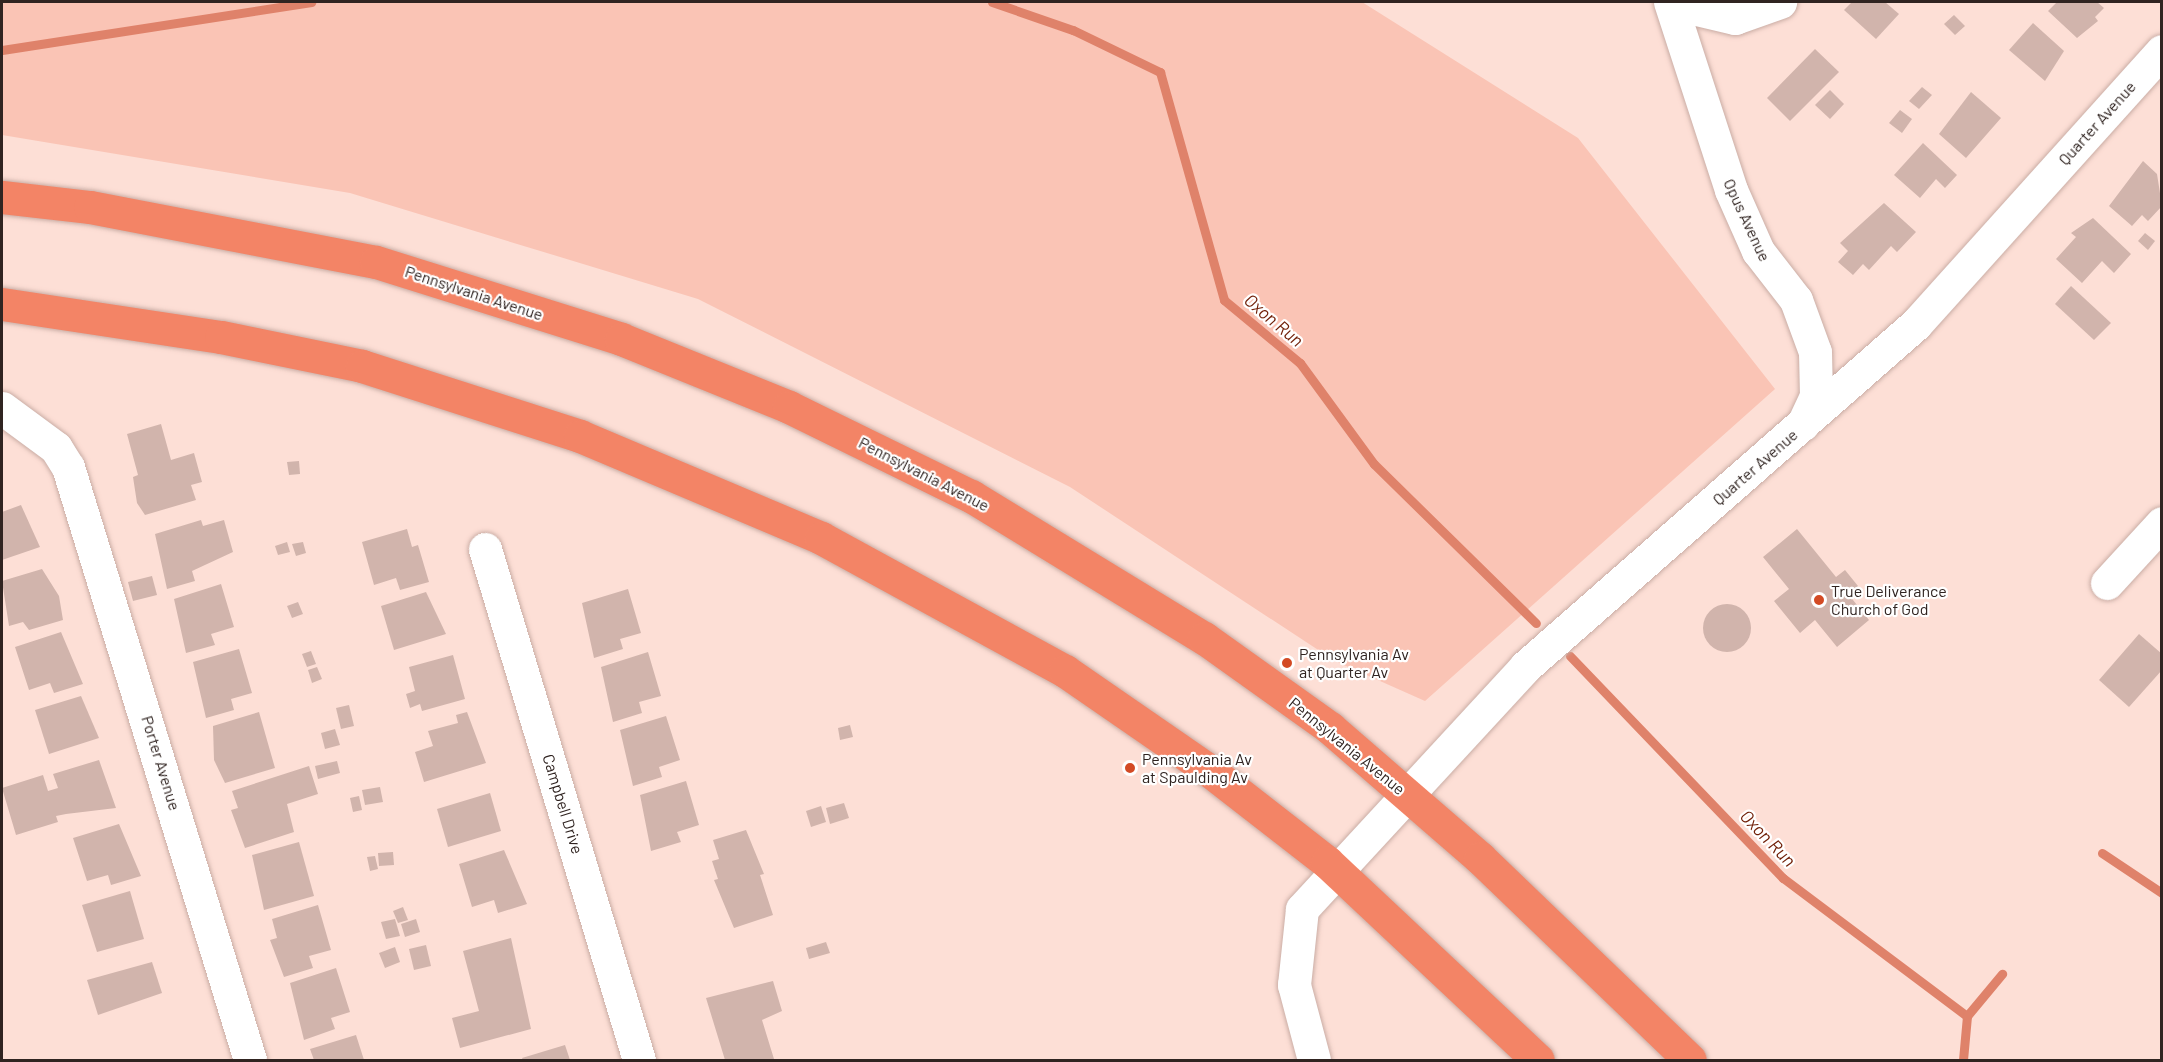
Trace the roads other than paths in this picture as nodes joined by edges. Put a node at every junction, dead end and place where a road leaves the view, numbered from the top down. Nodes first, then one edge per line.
1 (1670, 2) edge
2 (1780, 2) edge
3 (2162, 51) edge
4 (2, 197) edge
5 (2, 304) edge
6 (2, 408) edge
7 (1799, 429) junction
8 (2162, 523) edge
9 (485, 549) dead end
10 (2107, 584) dead end
11 (1404, 792) junction
12 (1337, 871) junction
13 (250, 1060) edge
14 (639, 1060) edge
15 (1314, 1060) edge
16 (1538, 1060) edge
17 (1690, 1060) edge

1 - 2 street
1 - 7 street, Opus Avenue
3 - 7 street, Quarter Avenue
4 - 11 highway, Pennsylvania Avenue
5 - 12 highway
6 - 13 street, Porter Avenue
7 - 11 street, Quarter Avenue
8 - 10 street
9 - 14 street, Campbell Drive
11 - 12 street, Quarter Avenue
11 - 17 highway, Pennsylvania Avenue
12 - 15 street, Quarter Avenue
12 - 16 highway

